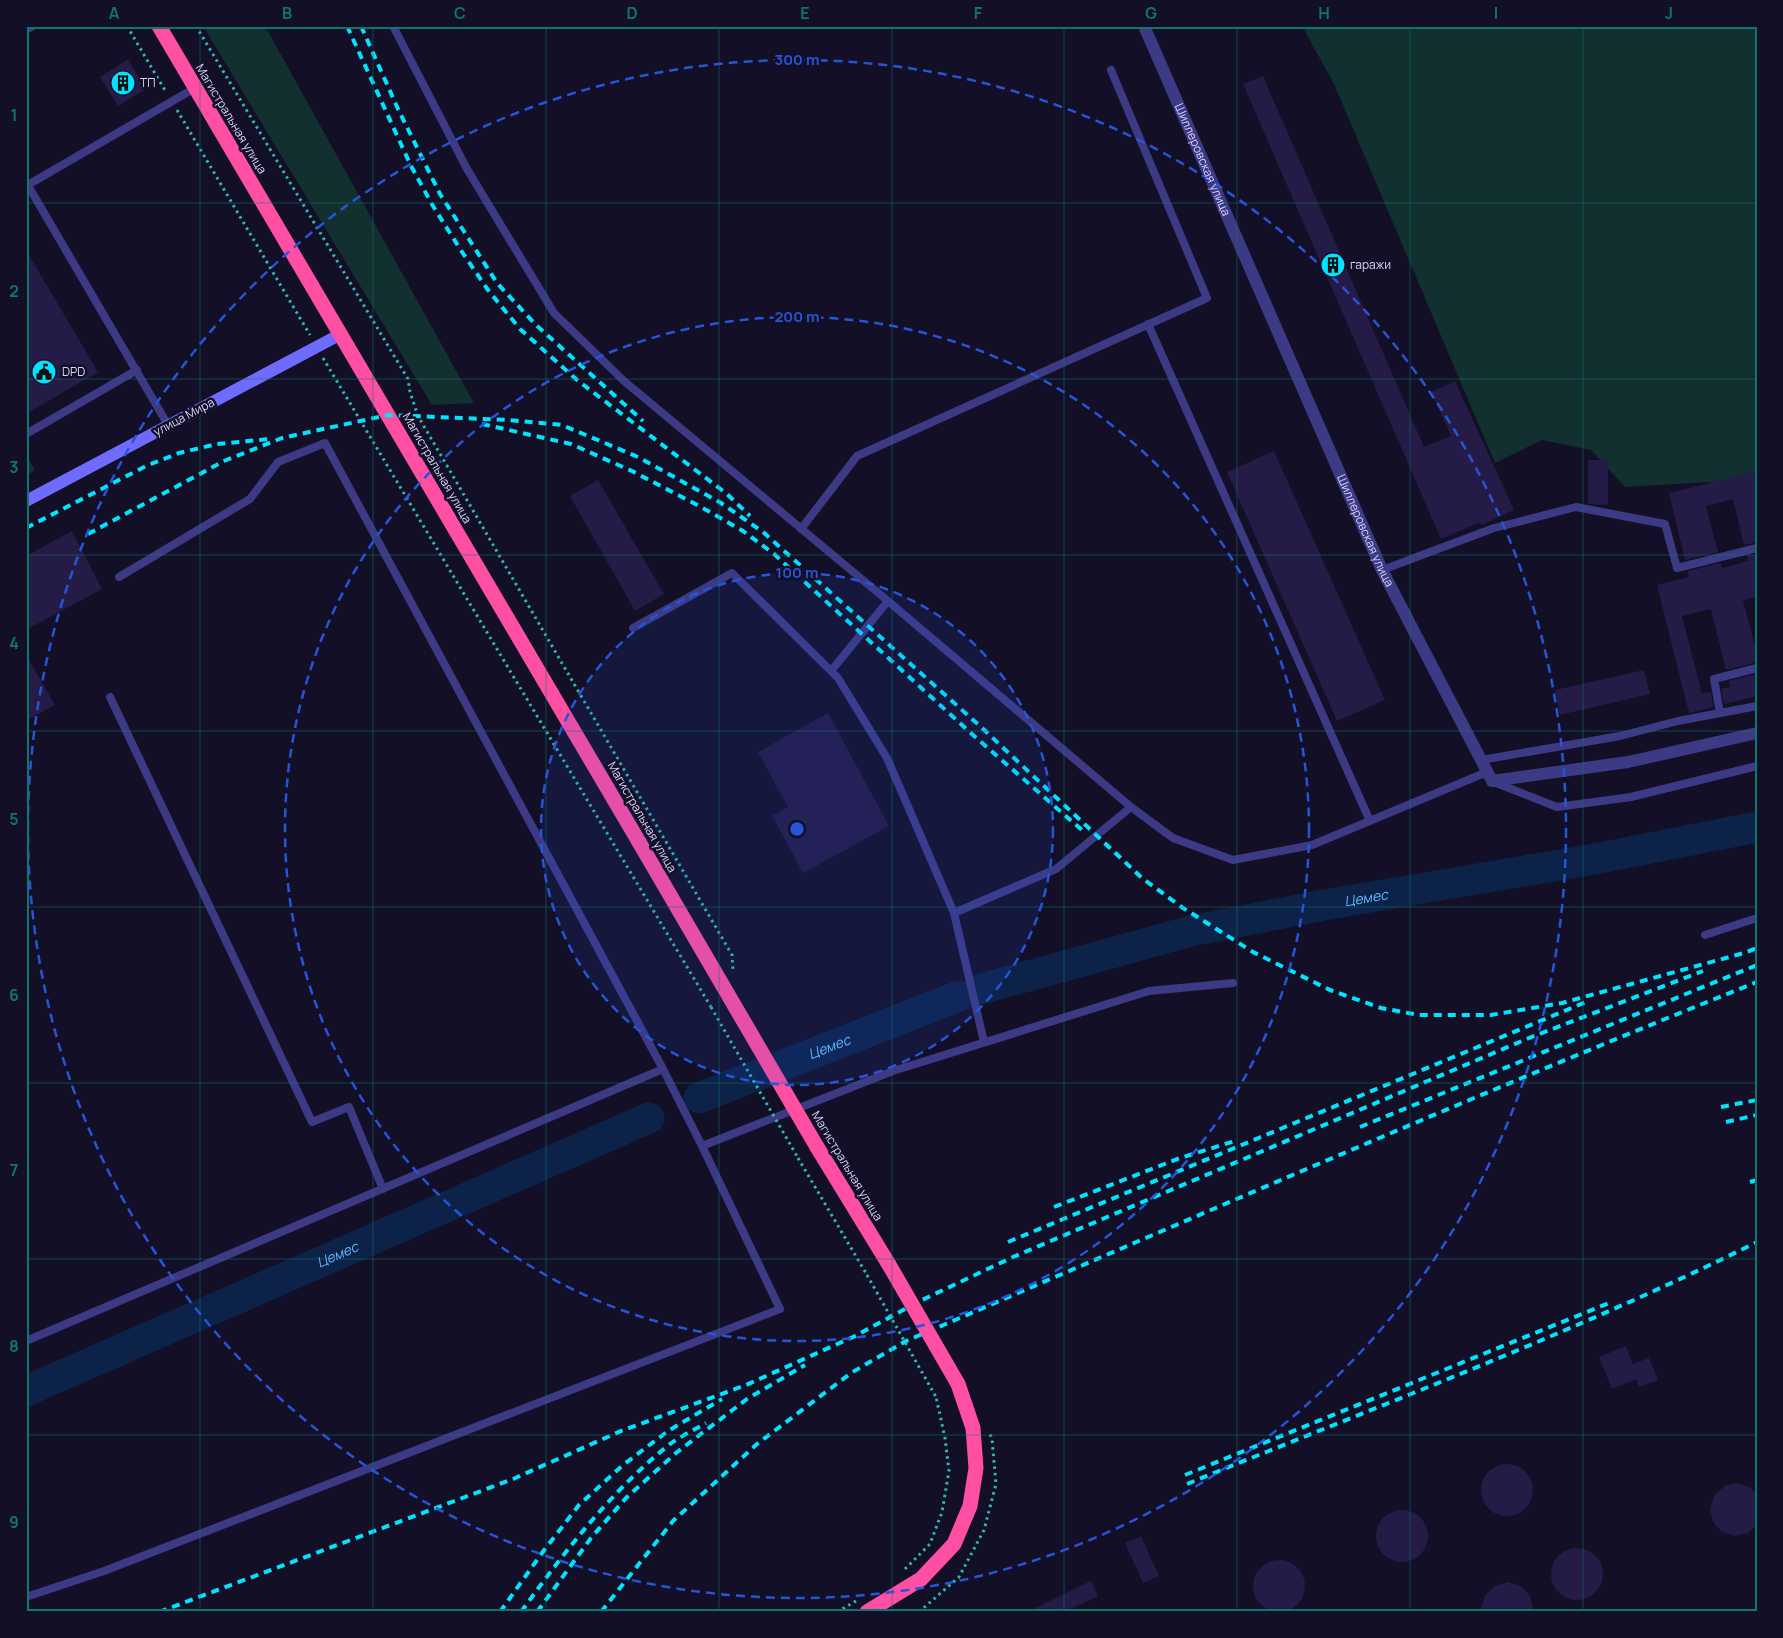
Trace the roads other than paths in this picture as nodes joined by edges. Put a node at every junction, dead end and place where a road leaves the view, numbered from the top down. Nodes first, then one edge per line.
1 (32, 26) edge
2 (159, 26) edge
3 (394, 26) edge
4 (1144, 26) edge
5 (26, 30) edge
6 (1110, 70) dead end
7 (196, 88) junction
8 (27, 184) edge
9 (1148, 324) junction
10 (341, 334) junction
11 (137, 370) junction
12 (168, 425) junction
13 (26, 434) edge
14 (26, 501) edge
15 (801, 529) junction
16 (1757, 548) edge
17 (1382, 570) junction
18 (119, 577) dead end
19 (888, 601) junction
20 (633, 628) dead end
21 (1757, 668) edge
22 (831, 671) junction
23 (110, 698) dead end
24 (1757, 706) edge
25 (1720, 713) junction
26 (1757, 733) edge
27 (1481, 760) junction
28 (1757, 766) edge
29 (1489, 777) junction
30 (1130, 807) junction
31 (1370, 821) junction
32 (954, 913) junction
33 (1757, 918) edge
34 (1705, 935) dead end
35 (1233, 983) dead end
36 (984, 1042) junction
37 (663, 1068) junction
38 (702, 1146) junction
39 (383, 1188) junction
40 (26, 1341) edge
41 (26, 1597) edge
42 (862, 1606) edge

1 - 5 lane
2 - 7 highway, Магистральная улица
3 - 15 lane
4 - 17 street, Шиллеровская улица
6 - 9 lane
7 - 8 lane
7 - 10 highway, Магистральная улица
8 - 11 lane
9 - 15 lane
9 - 31 lane
10 - 12 street, улица Мира
10 - 42 highway, Магистральная улица, bridge
11 - 12 lane
11 - 13 lane
12 - 14 street, улица Мира
15 - 19 lane
16 - 17 lane
17 - 27 street, Шиллеровская улица
18 - 37 lane
19 - 22 lane
19 - 30 lane
20 - 22 lane
21 - 25 lane
22 - 32 lane
23 - 39 lane
24 - 25 lane
25 - 27 lane
26 - 29 street
27 - 29 street, Шиллеровская улица
28 - 29 lane
29 - 31 lane
30 - 31 lane
30 - 32 lane
32 - 36 lane
33 - 34 lane
35 - 36 lane
36 - 38 lane
37 - 38 lane
37 - 39 lane
38 - 41 lane
39 - 40 lane

